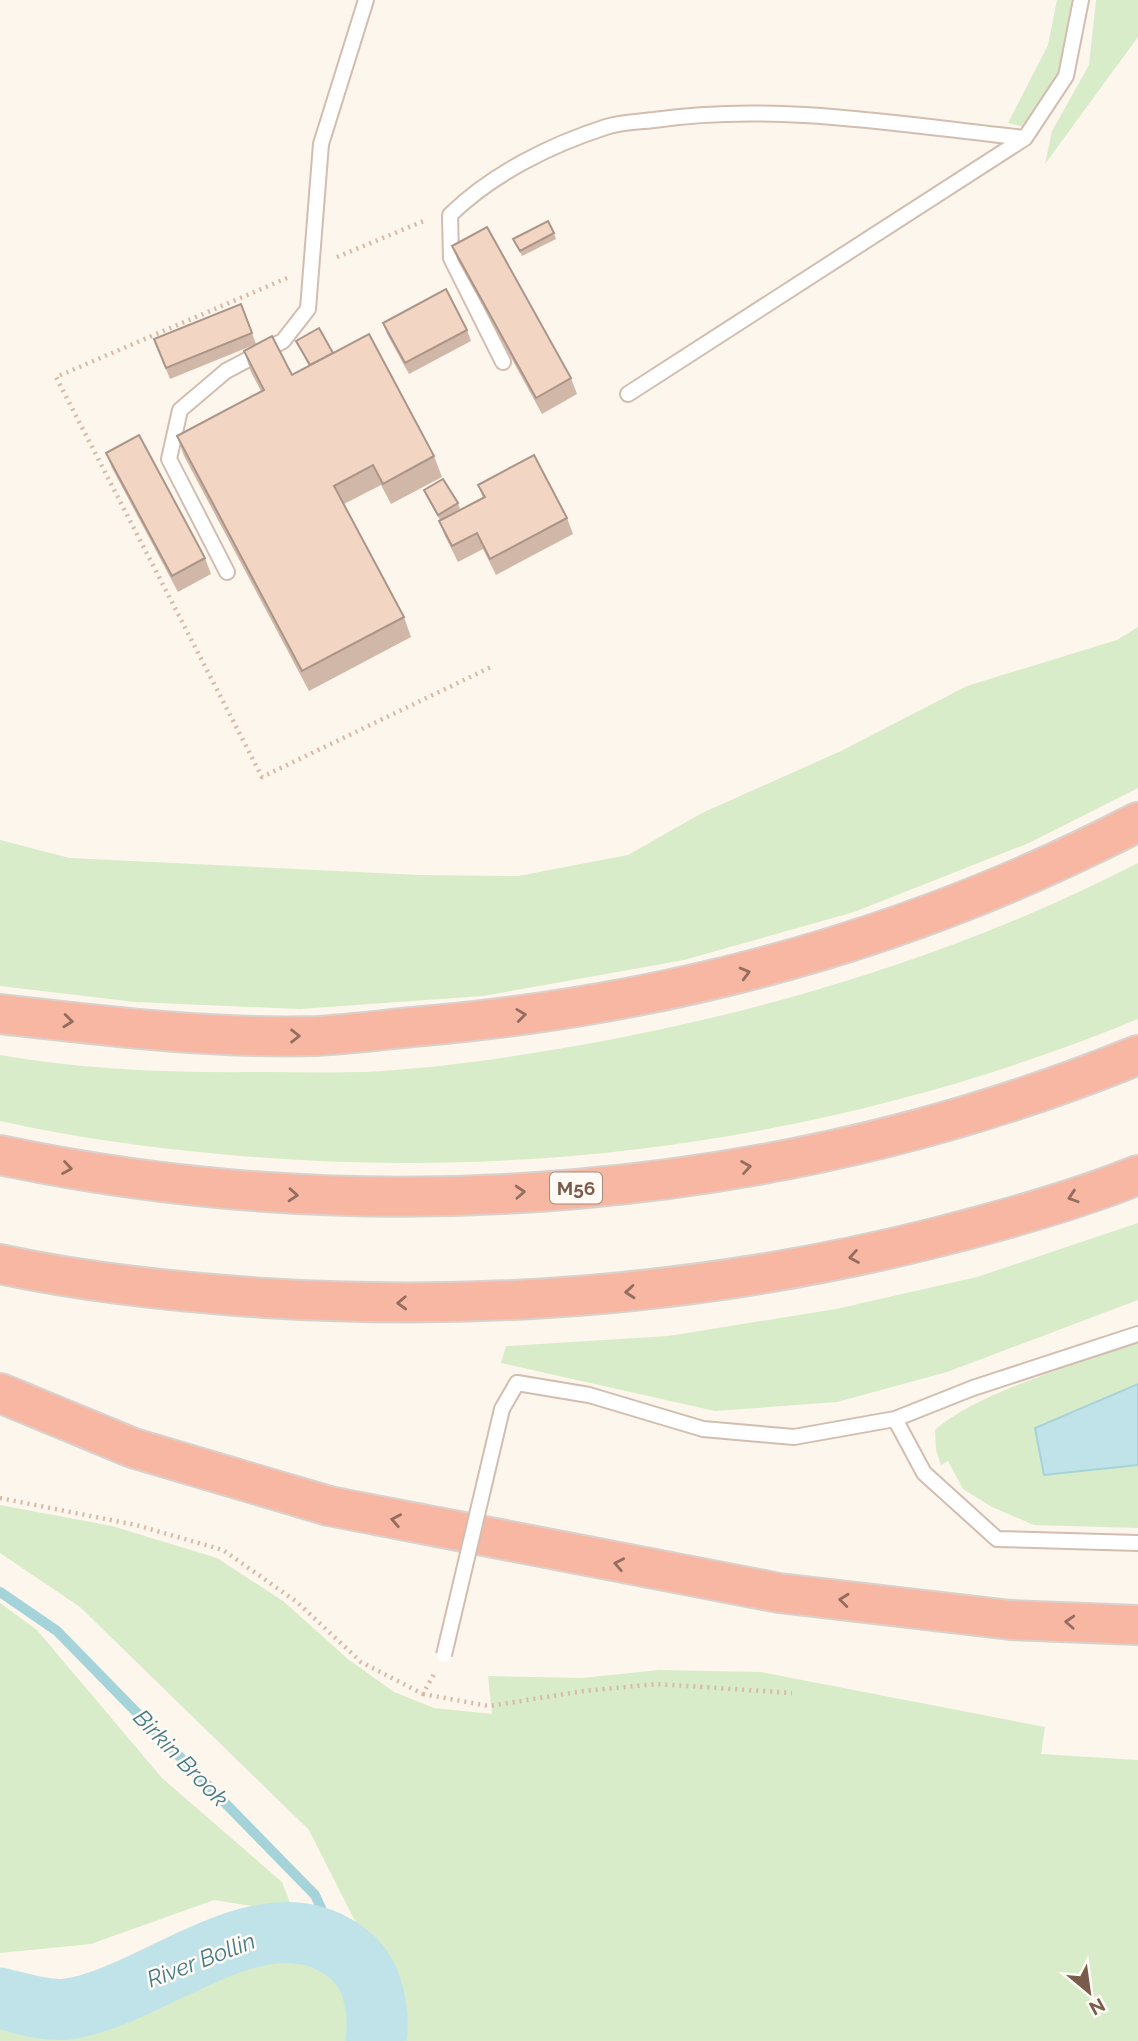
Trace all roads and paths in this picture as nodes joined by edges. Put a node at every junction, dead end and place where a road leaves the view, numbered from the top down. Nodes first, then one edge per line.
1 (366, 0) edge
2 (1081, 0) edge
3 (1025, 138) junction
4 (461, 205) junction
5 (311, 268) junction
6 (503, 362) edge
7 (628, 394) dead end
8 (227, 572) dead end
9 (491, 667) dead end
10 (1138, 822) edge
11 (0, 1014) edge
12 (1138, 1055) edge
13 (0, 1155) edge
14 (1138, 1175) edge
15 (0, 1264) edge
16 (1138, 1334) edge
17 (0, 1393) edge
18 (895, 1419) junction
19 (0, 1498) edge
20 (1138, 1543) edge
21 (1138, 1625) edge
22 (444, 1655) joint
23 (792, 1693) dead end
24 (423, 1694) junction

1 - 5 lane
2 - 3 lane
3 - 4 lane
3 - 7 lane
4 - 5 path
4 - 6 lane
5 - 8 lane
5 - 9 path
11 -> 10 highway
13 -> 12 highway, M56
14 -> 15 highway
16 - 18 lane
21 -> 17 highway
18 - 20 lane
18 - 22 lane, bridge
19 - 24 path
22 - 24 path
23 - 24 path

